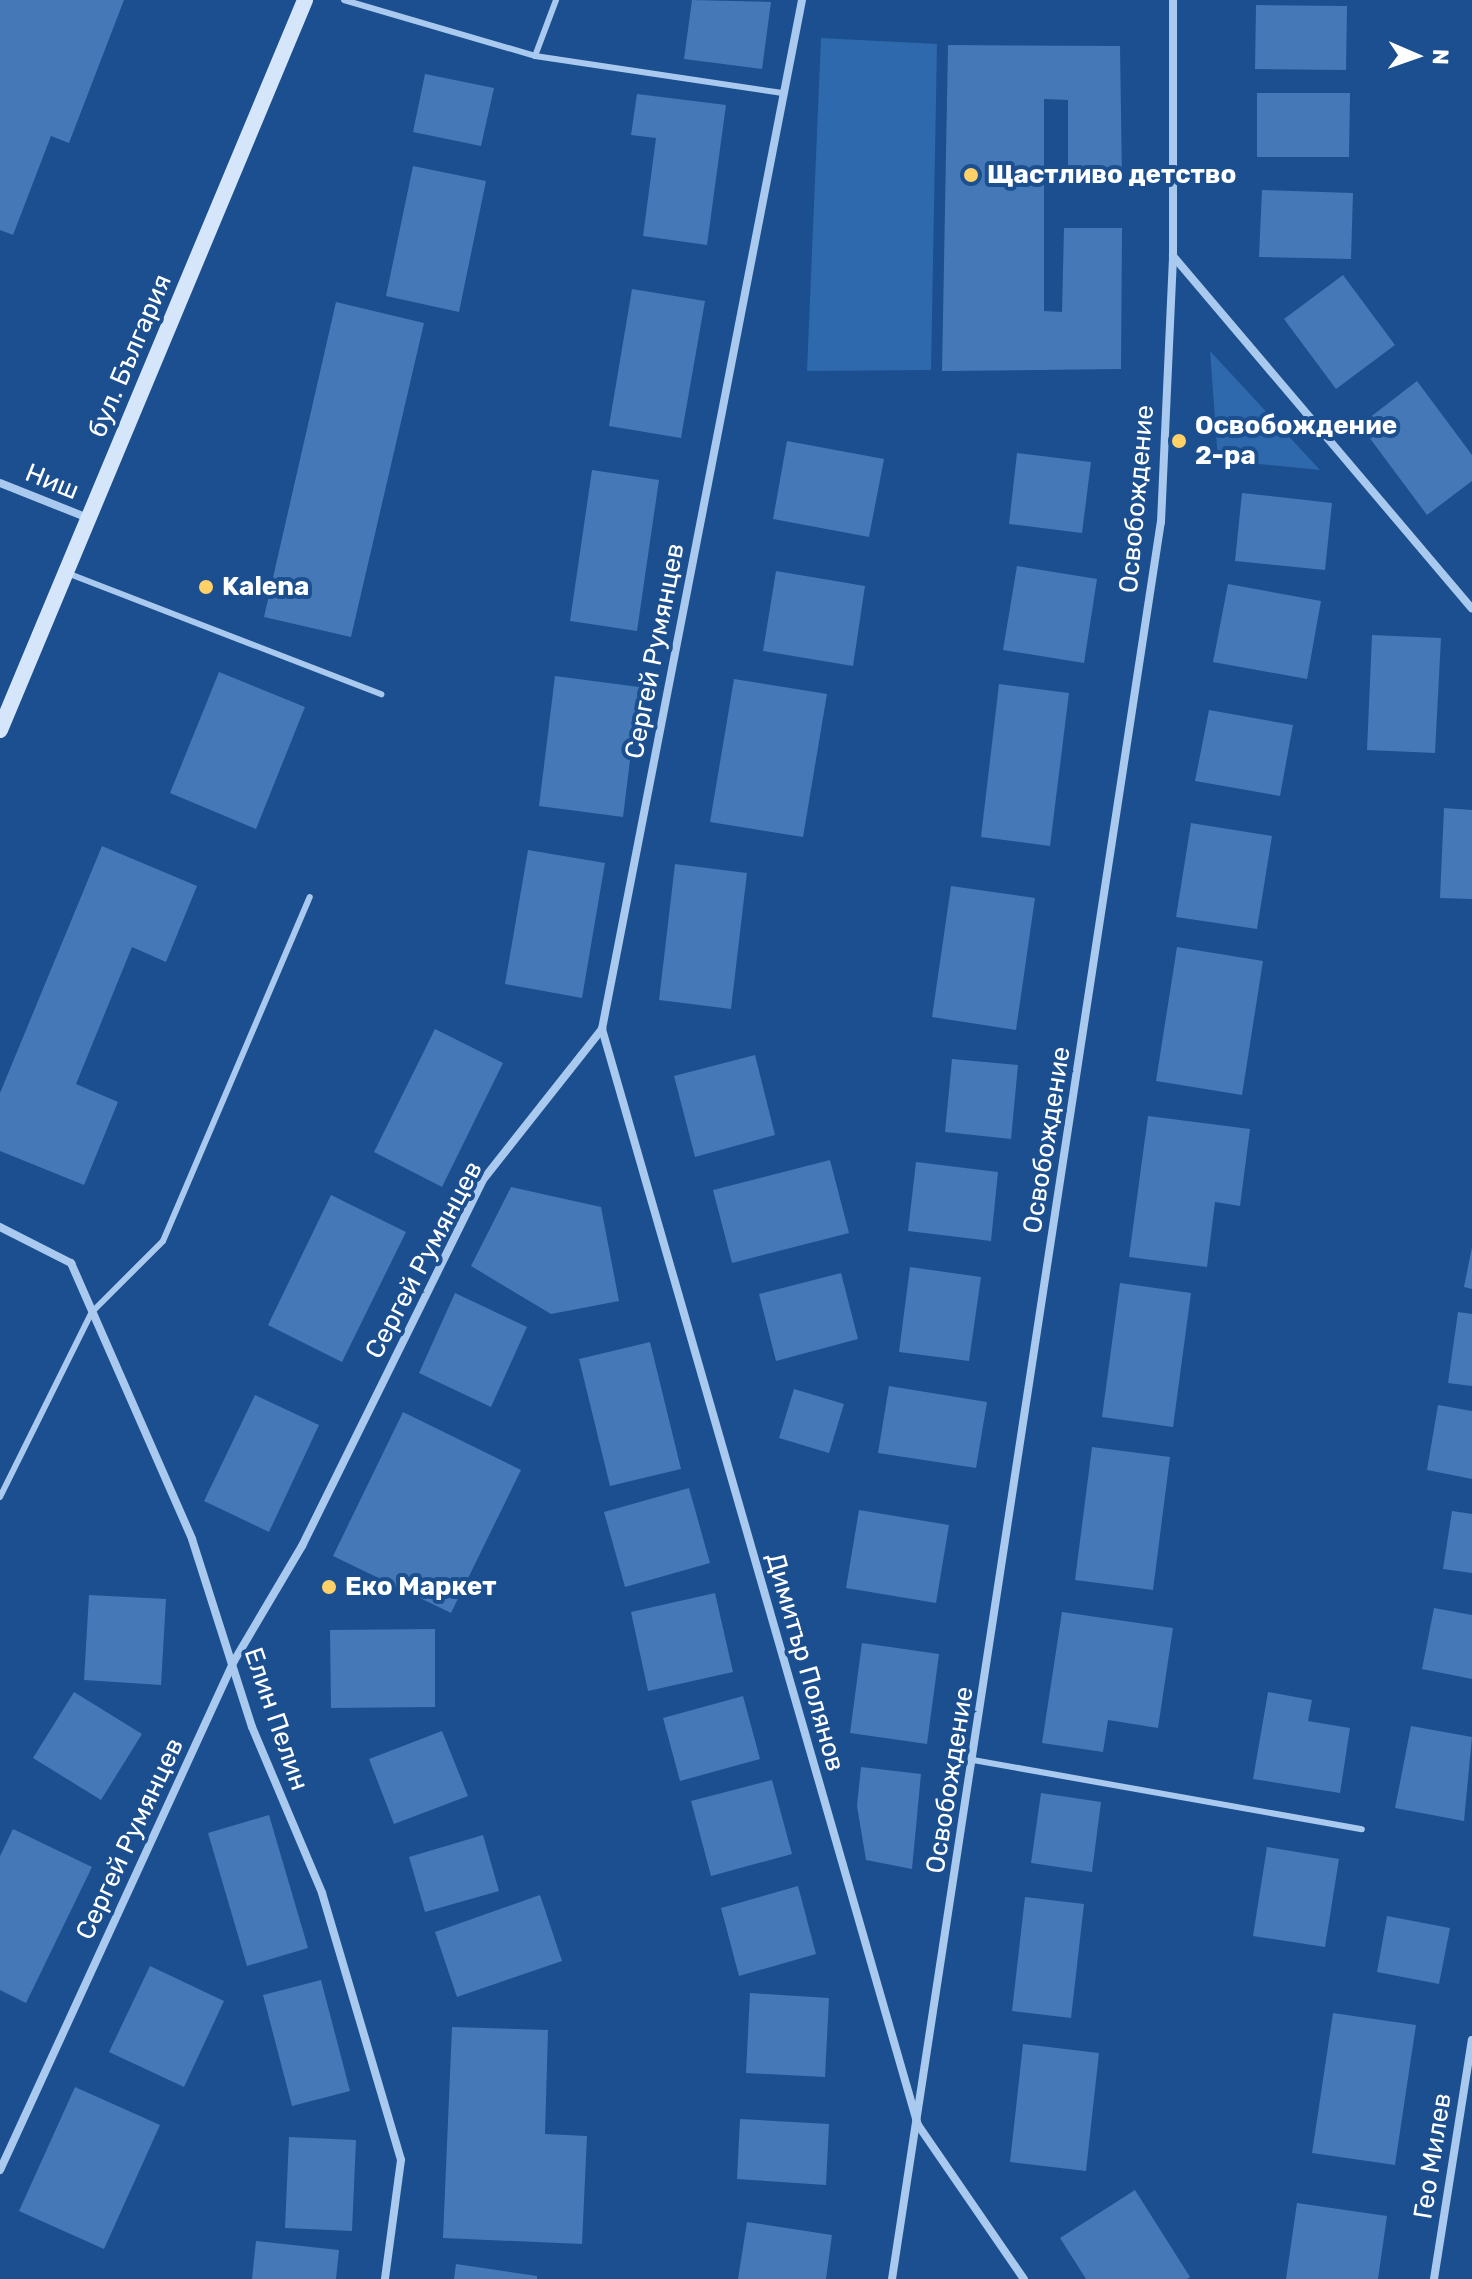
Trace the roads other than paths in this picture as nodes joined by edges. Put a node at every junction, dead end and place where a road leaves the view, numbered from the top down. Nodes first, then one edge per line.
1 (305, 0) edge
2 (344, 0) edge
3 (556, 0) edge
4 (802, 0) edge
5 (1173, 0) edge
6 (535, 56) junction
7 (784, 93) junction
8 (1173, 256) junction
9 (0, 483) edge
10 (88, 518) junction
11 (66, 573) junction
12 (1472, 608) edge
13 (381, 694) dead end
14 (0, 730) edge
15 (310, 897) dead end
16 (602, 1029) junction
17 (0, 1227) edge
18 (92, 1312) junction
19 (0, 1497) edge
20 (234, 1661) junction
21 (973, 1760) junction
22 (1362, 1829) dead end
23 (1472, 2040) edge
24 (918, 2125) junction
25 (0, 2170) edge
26 (385, 2279) edge
27 (892, 2279) edge
28 (1024, 2279) edge
29 (1434, 2279) edge

1 - 10 main road, бул. България
2 - 6 lane
3 - 6 lane
4 - 7 street, Сергей Румянцев
5 - 8 street, Освобождение
6 - 7 lane
7 - 16 street, Сергей Румянцев
8 - 12 street
8 - 21 street, Освобождение
9 - 10 street, Ниш
10 - 11 main road, бул. България
11 - 13 lane
11 - 14 main road, бул. България
15 - 18 lane
16 - 20 street, Сергей Румянцев
16 - 24 street, Димитър Полянов
17 - 18 street, Елин Пелин
18 - 19 lane
18 - 20 street, Елин Пелин
20 - 25 street, Сергей Румянцев
20 - 26 street, Елин Пелин
21 - 22 lane
21 - 24 street, Освобождение
23 - 29 street, Гео Милев
24 - 27 street, Освобождение
24 - 28 street, Димитър Полянов

